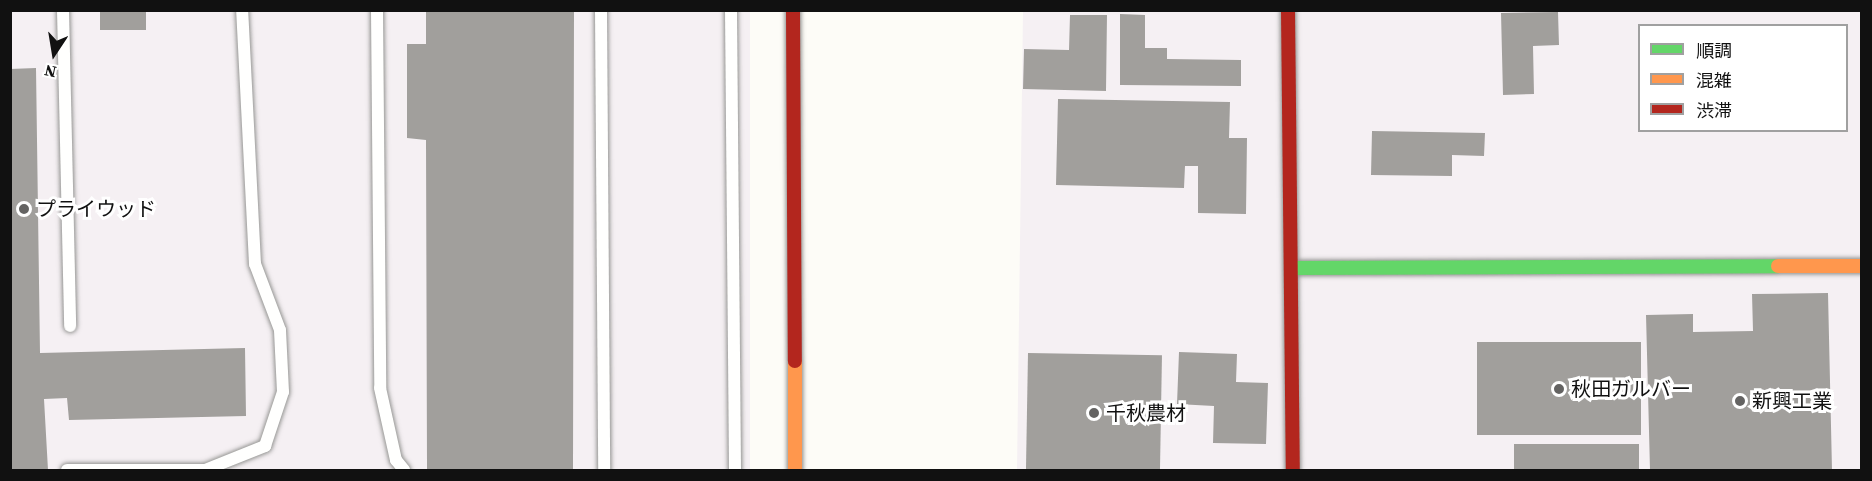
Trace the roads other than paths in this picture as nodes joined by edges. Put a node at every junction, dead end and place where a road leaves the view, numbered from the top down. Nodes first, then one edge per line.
1 (63, 10) edge
2 (242, 10) edge
3 (377, 10) edge
4 (601, 10) edge
5 (731, 10) edge
6 (793, 10) edge
7 (1288, 10) edge
8 (1862, 266) edge
9 (1292, 268) junction
10 (70, 326) dead end
11 (68, 470) edge
12 (404, 471) edge
13 (604, 471) edge
14 (735, 471) edge
15 (795, 471) edge
16 (1293, 471) edge

1 - 10 lane
2 - 11 lane
3 - 12 lane
4 - 13 lane
5 - 14 lane
6 - 15 street
7 - 9 street
8 - 9 street
9 - 16 street

